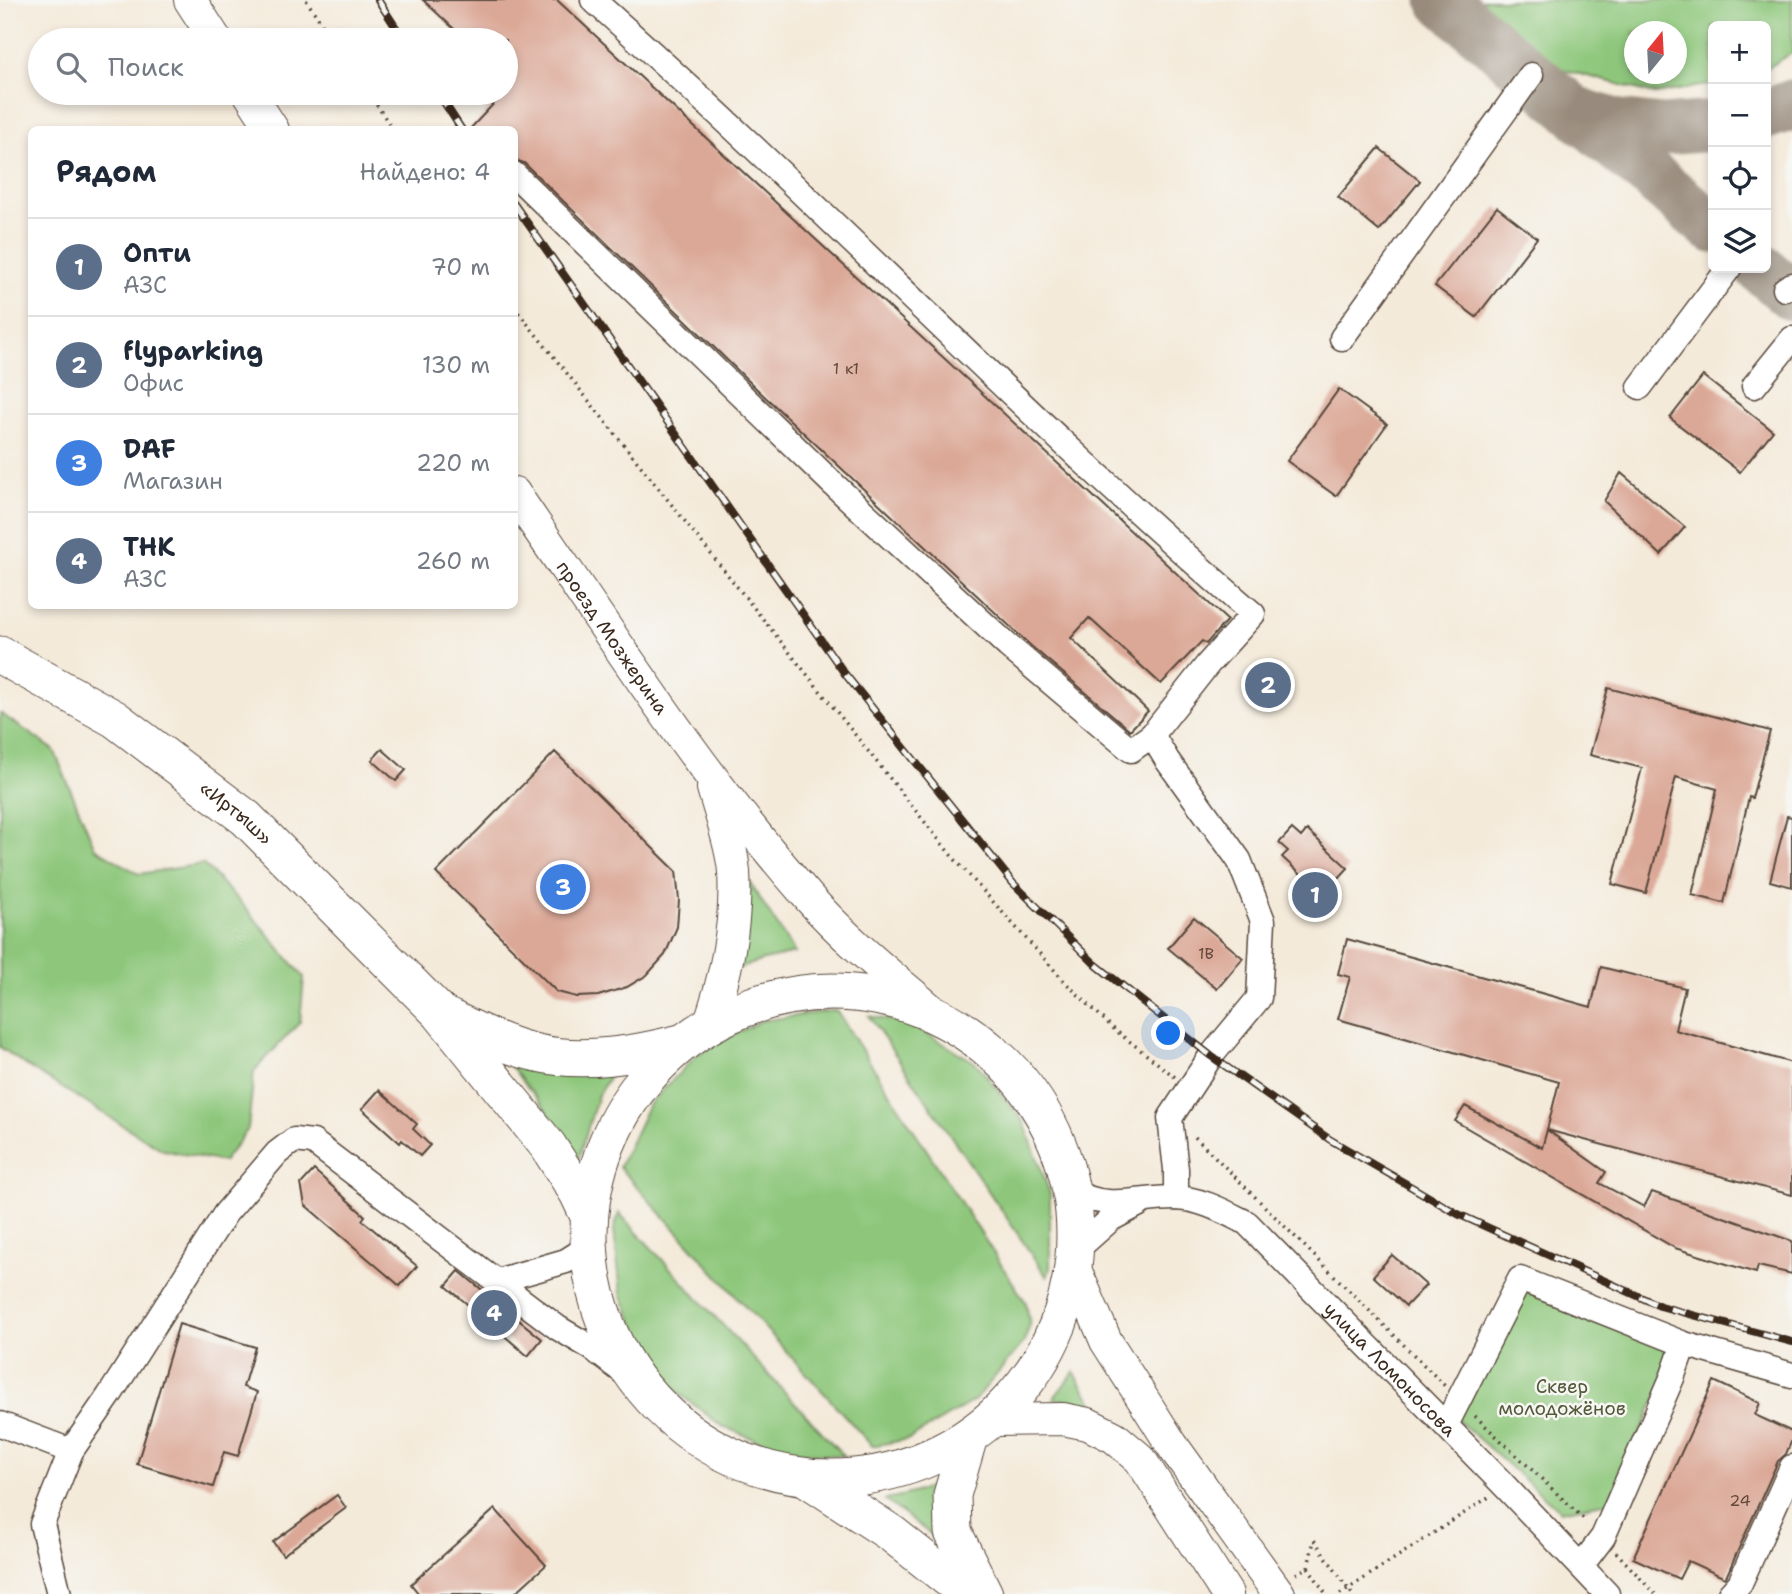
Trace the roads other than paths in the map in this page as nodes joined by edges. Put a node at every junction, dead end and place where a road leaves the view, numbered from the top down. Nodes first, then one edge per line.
1 (190, 0) edge
2 (593, 0) edge
3 (208, 28) edge
4 (1531, 75) dead end
5 (257, 105) edge
6 (270, 126) edge
7 (518, 178) edge
8 (1725, 273) edge
9 (1342, 338) dead end
10 (1792, 339) edge
11 (1754, 386) dead end
12 (1640, 387) dead end
13 (518, 499) edge
14 (0, 655) edge
15 (1152, 736) junction
16 (711, 780) junction
17 (440, 1013) junction
18 (939, 1017) junction
19 (696, 1034) junction
20 (1072, 1190) junction
21 (1176, 1198) junction
22 (1143, 1202) junction
23 (588, 1231) junction
24 (1075, 1259) junction
25 (497, 1281) junction
26 (1684, 1344) junction
27 (1792, 1375) edge
28 (639, 1384) junction
29 (0, 1424) edge
30 (1446, 1425) junction
31 (981, 1430) junction
32 (71, 1451) junction
33 (1792, 1467) edge
34 (805, 1477) junction
35 (1581, 1566) junction
36 (1276, 1590) edge
37 (59, 1594) edge
38 (968, 1594) edge
39 (984, 1594) edge
40 (1227, 1594) edge
41 (1607, 1594) edge
42 (1730, 1594) edge

1 - 3 main road
2 - 15 street
4 - 9 street
5 - 6 main road
7 - 15 street
8 - 12 street
10 - 11 street
13 - 16 main road, проезд Мозжерина
14 - 17 highway, «Иртыш»
15 - 21 street
16 - 18 main road, проезд Мозжерина
16 - 19 main road, проезд Мозжерина
17 - 19 highway
17 - 23 highway
18 - 19 highway
18 - 20 highway
19 - 23 highway
20 - 22 street
20 - 24 highway
21 - 22 street, улица Ломоносова
21 - 30 street, улица Ломоносова
22 - 24 street
23 - 25 street
23 - 28 highway
24 - 31 highway
24 - 36 main road
25 - 28 street
25 - 32 street
26 - 27 street
26 - 30 street
26 - 35 street
28 - 34 highway
29 - 32 street
30 - 35 street, улица Ломоносова
31 - 34 highway
31 - 39 highway
31 - 40 main road
32 - 37 street
33 - 42 street
34 - 38 highway
35 - 41 street, улица Ломоносова

